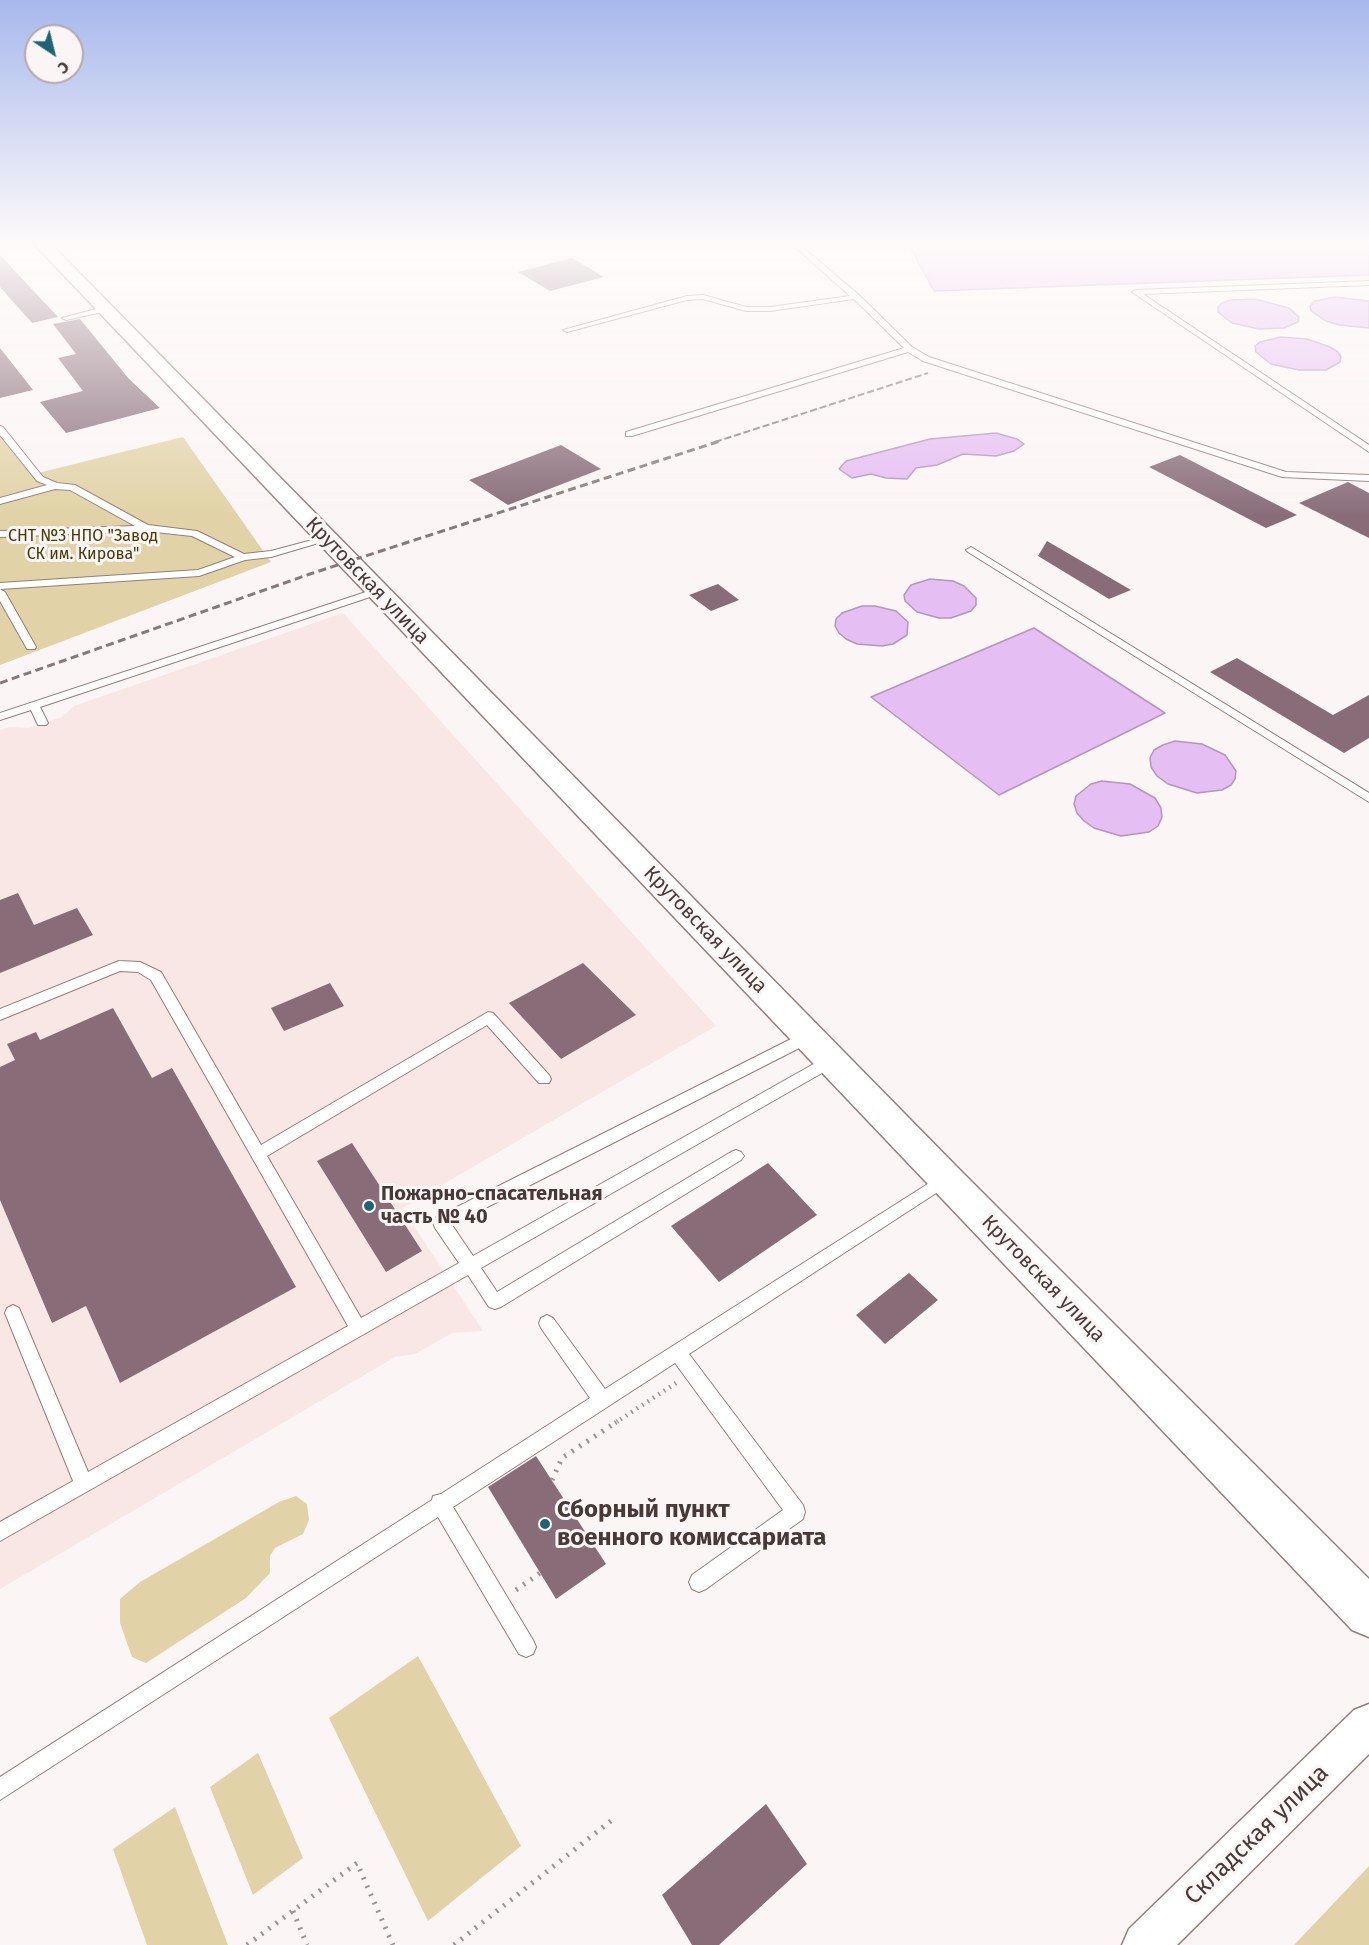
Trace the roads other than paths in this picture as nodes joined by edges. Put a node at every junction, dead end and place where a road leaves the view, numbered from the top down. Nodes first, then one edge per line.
1 (130, 336) edge
2 (896, 336) edge
3 (1201, 336) edge
4 (909, 349) junction
5 (0, 429) edge
6 (629, 434) dead end
7 (1369, 449) edge
8 (1369, 478) edge
9 (55, 486) junction
10 (0, 501) edge
11 (146, 528) junction
12 (0, 534) edge
13 (327, 539) junction
14 (971, 550) dead end
15 (243, 557) junction
16 (0, 586) edge
17 (378, 591) junction
18 (0, 592) edge
19 (31, 647) dead end
20 (34, 706) junction
21 (0, 717) edge
22 (42, 723) dead end
23 (1369, 798) edge
24 (0, 1015) edge
25 (808, 1037) junction
26 (831, 1061) junction
27 (544, 1079) dead end
28 (258, 1154) junction
29 (736, 1156) dead end
30 (945, 1179) junction
31 (471, 1266) junction
32 (14, 1313) dead end
33 (547, 1323) dead end
34 (358, 1330) junction
35 (677, 1352) junction
36 (602, 1400) junction
37 (84, 1485) junction
38 (440, 1503) junction
39 (0, 1532) edge
40 (699, 1582) dead end
41 (1369, 1613) edge
42 (526, 1647) dead end
43 (1369, 1725) edge
44 (0, 1789) edge
45 (1145, 1945) edge

1 - 13 street, Крутовская улица
2 - 4 lane
3 - 7 lane
4 - 6 lane
4 - 8 lane
5 - 9 lane
9 - 10 lane
9 - 11 lane
11 - 12 lane
11 - 15 lane
13 - 15 lane
13 - 17 street, Крутовская улица
14 - 23 lane
15 - 16 lane
17 - 20 lane
17 - 25 street, Крутовская улица
18 - 19 lane
20 - 21 lane
20 - 22 lane
24 - 28 lane
25 - 26 street, Крутовская улица
25 - 31 lane
26 - 30 street, Крутовская улица
26 - 31 lane
27 - 28 lane
28 - 34 lane
29 - 31 lane
30 - 35 lane
30 - 41 street, Крутовская улица
31 - 34 lane
32 - 37 lane
33 - 36 lane
34 - 37 lane
35 - 36 lane
35 - 40 lane
36 - 38 lane
37 - 39 lane
38 - 42 lane
38 - 44 lane
43 - 45 street, Складская улица

